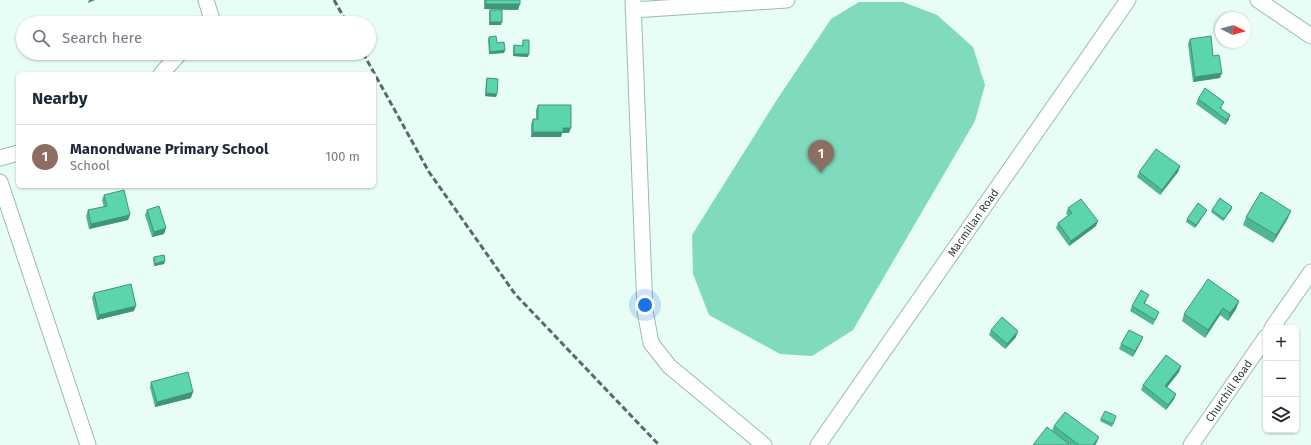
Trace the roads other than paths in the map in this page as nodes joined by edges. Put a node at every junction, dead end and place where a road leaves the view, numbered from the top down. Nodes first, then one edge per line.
1 (206, 0) edge
2 (786, 0) edge
3 (1128, 0) edge
4 (1258, 0) edge
5 (633, 5) edge
6 (212, 16) edge
7 (1311, 36) edge
8 (174, 60) edge
9 (163, 72) edge
10 (16, 154) edge
11 (0, 158) edge
12 (0, 182) edge
13 (1311, 272) edge
14 (1274, 325) edge
15 (1263, 341) edge
16 (88, 445) edge
17 (764, 445) edge
18 (818, 445) edge
19 (1191, 445) edge

1 - 6 street
2 - 5 street
3 - 18 street, Macmillan Road
4 - 7 street
5 - 17 street
8 - 9 street
10 - 11 street
12 - 16 street
13 - 14 street
15 - 19 street, Churchill Road

